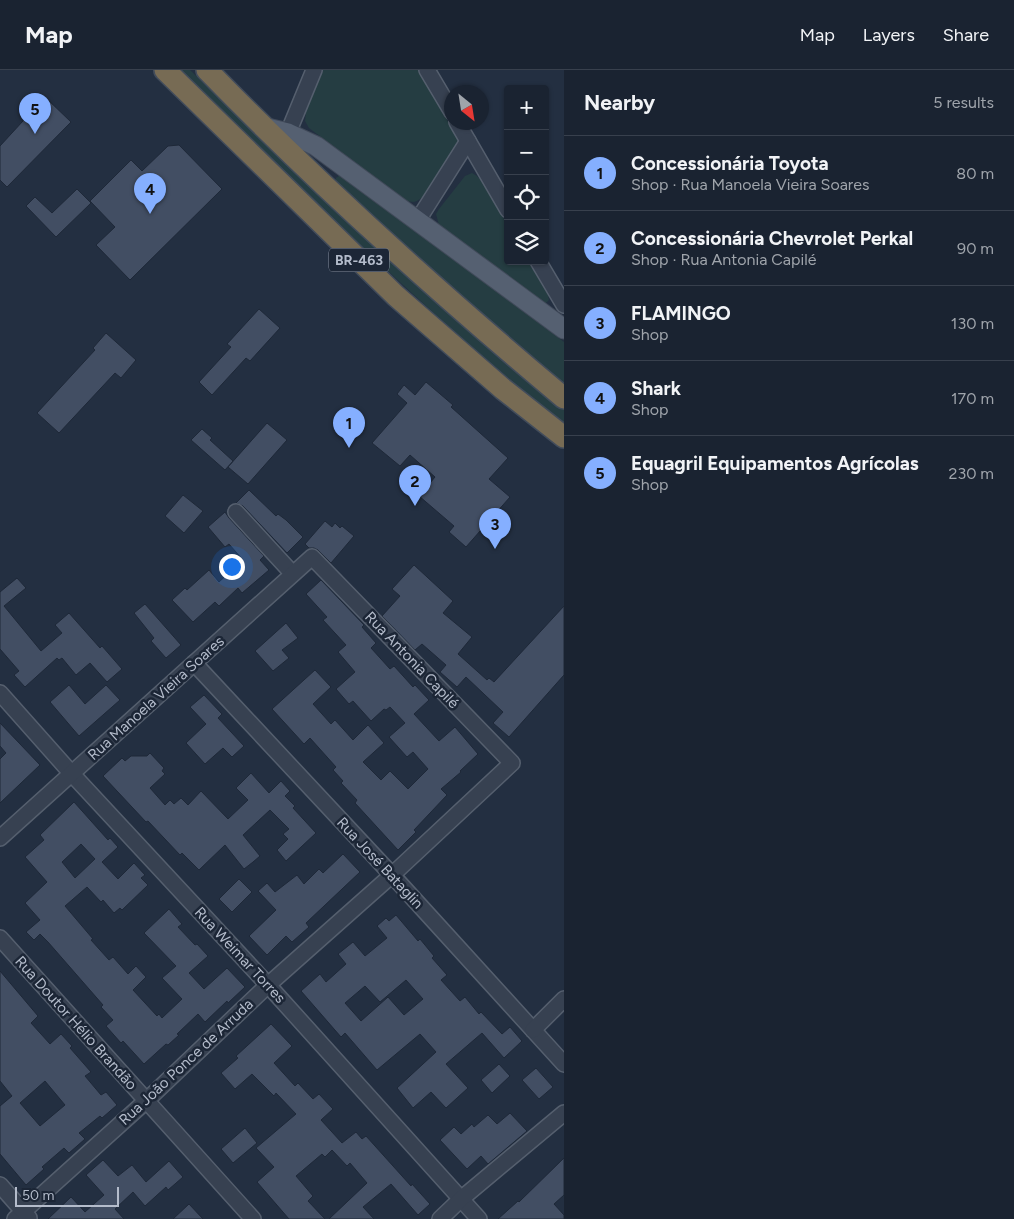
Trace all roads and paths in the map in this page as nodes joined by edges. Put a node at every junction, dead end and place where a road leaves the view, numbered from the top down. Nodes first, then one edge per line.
1 (165, 70) edge
2 (207, 70) edge
3 (314, 70) edge
4 (427, 70) edge
5 (444, 99) edge
6 (263, 128) junction
7 (461, 130) edge
8 (288, 133) junction
9 (468, 142) junction
10 (295, 158) junction
11 (275, 179) junction
12 (504, 203) edge
13 (418, 220) junction
14 (540, 265) edge
15 (564, 305) edge
16 (564, 329) edge
17 (564, 398) edge
18 (564, 438) edge
19 (236, 512) dead end
20 (312, 557) joint
21 (292, 573) junction
22 (194, 663) junction
23 (0, 693) edge
24 (512, 763) joint
25 (72, 774) junction
26 (0, 838) edge
27 (392, 875) junction
28 (0, 938) edge
29 (268, 985) junction
30 (564, 999) edge
31 (533, 1030) junction
32 (564, 1064) edge
33 (146, 1101) junction
34 (564, 1113) edge
35 (0, 1185) edge
36 (460, 1199) junction
37 (22, 1217) edge
38 (253, 1219) edge
39 (440, 1219) edge
40 (479, 1219) edge

1 - 11 highway, BR-463
2 - 6 highway, BR-463
3 - 8 street
4 - 5 street
6 - 8 main road
6 - 10 highway, BR-463
7 - 9 street
8 - 13 main road
9 - 12 street
9 - 13 street
10 - 11 street
10 - 17 highway, BR-463
11 - 18 highway, BR-463
13 - 16 main road
14 - 15 street
19 - 21 street
20 - 21 street, Rua Manoela Vieira Soares
20 - 24 street, Rua Antonia Capilé
21 - 22 street, Rua Manoela Vieira Soares
22 - 25 street, Rua Manoela Vieira Soares
22 - 27 street, Rua José Bataglin
23 - 25 street, Rua Weimar Torres
24 - 27 street, Rua João Ponce de Arruda
25 - 26 street, Rua Manoela Vieira Soares
25 - 29 street, Rua Weimar Torres
27 - 29 street, Rua João Ponce de Arruda
27 - 31 street, Rua José Bataglin
28 - 33 street, Rua Doutor Hélio Brandão
29 - 33 street, Rua João Ponce de Arruda
29 - 36 street, Rua Weimar Torres
30 - 31 street
31 - 32 street, Rua José Bataglin
33 - 37 street, Rua João Ponce de Arruda
33 - 38 street, Rua Doutor Hélio Brandão
34 - 36 street
35 - 37 street
36 - 39 street
36 - 40 street, Rua Weimar Torres

